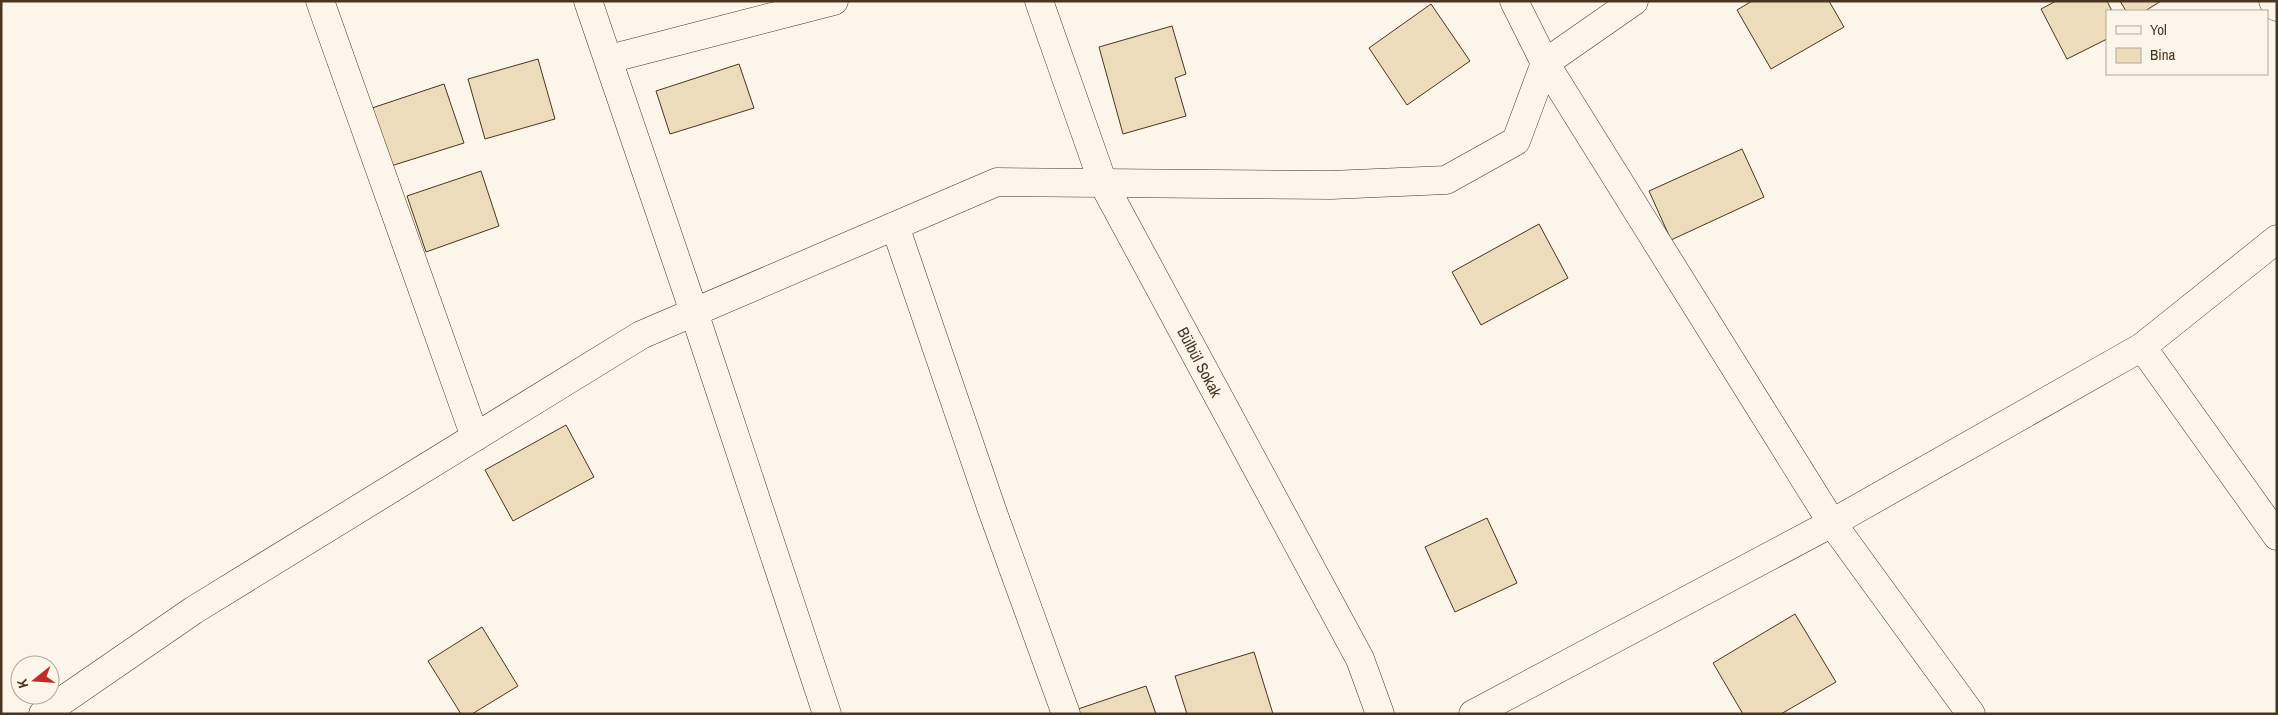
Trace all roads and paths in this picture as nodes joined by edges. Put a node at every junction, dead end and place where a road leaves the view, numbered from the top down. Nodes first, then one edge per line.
1 (320, 1) edge
2 (588, 1) edge
3 (834, 1) edge
4 (1039, 1) edge
5 (1514, 1) edge
6 (1634, 1) edge
7 (2273, 1) edge
8 (2277, 7) edge
9 (609, 59) junction
10 (1545, 63) junction
11 (1103, 183) junction
12 (895, 226) junction
13 (2277, 239) edge
14 (694, 312) junction
15 (2142, 348) junction
16 (475, 437) junction
17 (1832, 523) junction
18 (2277, 536) edge
19 (43, 714) edge
20 (827, 714) edge
21 (1066, 714) edge
22 (1380, 714) edge
23 (1472, 714) edge
24 (1971, 714) edge

1 - 16 street
2 - 9 street
3 - 9 street
4 - 11 street, Bülbül Sokak
5 - 10 street
6 - 10 street
7 - 8 street
9 - 14 street
10 - 11 street
10 - 17 street
11 - 12 street
11 - 22 street, Bülbül Sokak
12 - 14 street
12 - 21 street
13 - 15 street
14 - 16 street
14 - 20 street
15 - 17 street
15 - 18 street
16 - 19 street
17 - 23 street
17 - 24 street

